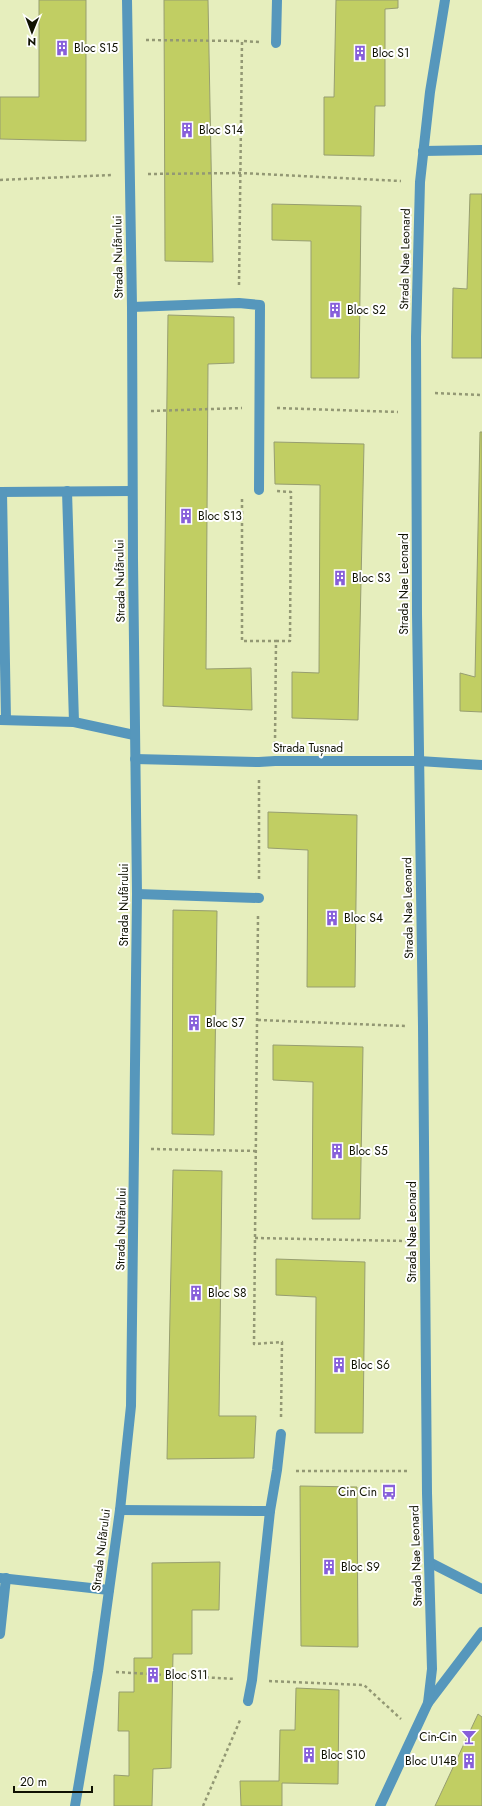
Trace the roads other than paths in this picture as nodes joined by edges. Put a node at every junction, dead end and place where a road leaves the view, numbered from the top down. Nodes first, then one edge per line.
1 (127, 0) edge
2 (277, 0) edge
3 (445, 0) edge
4 (276, 43) road end
5 (482, 150) edge
6 (423, 151) junction
7 (132, 307) junction
8 (259, 490) road end
9 (67, 491) junction
10 (132, 491) junction
11 (1, 492) edge
12 (3, 720) edge
13 (74, 722) junction
14 (134, 735) junction
15 (135, 759) junction
16 (419, 761) junction
17 (482, 765) edge
18 (137, 894) junction
19 (258, 898) road end
20 (281, 1434) road end
21 (120, 1510) junction
22 (270, 1511) junction
23 (429, 1562) junction
24 (3, 1578) edge
25 (482, 1589) edge
26 (109, 1590) junction
27 (482, 1632) edge
28 (0, 1634) edge
29 (248, 1701) road end
30 (428, 1703) junction
31 (75, 1806) edge
32 (380, 1806) edge

1 - 7 street, Strada Nufărului
2 - 4 street
3 - 6 street, Strada Nae Leonard
5 - 6 street
6 - 16 street, Strada Nae Leonard
7 - 8 street
7 - 10 street, Strada Nufărului
9 - 10 street
9 - 11 street
9 - 13 street
10 - 14 street, Strada Nufărului
11 - 12 street
12 - 13 street
13 - 14 street
14 - 15 street, Strada Nufărului
15 - 16 street, Strada Tușnad
15 - 18 street, Strada Nufărului
16 - 17 street, Strada Tușnad
16 - 23 street, Strada Nae Leonard
18 - 19 street
18 - 21 street, Strada Nufărului
20 - 22 street
21 - 22 street
21 - 26 street, Strada Nufărului
22 - 29 street
23 - 25 street
23 - 30 street, Strada Nae Leonard
24 - 26 street
24 - 28 street
26 - 31 street, Strada Nufărului
27 - 30 street
30 - 32 street, Strada Nae Leonard

